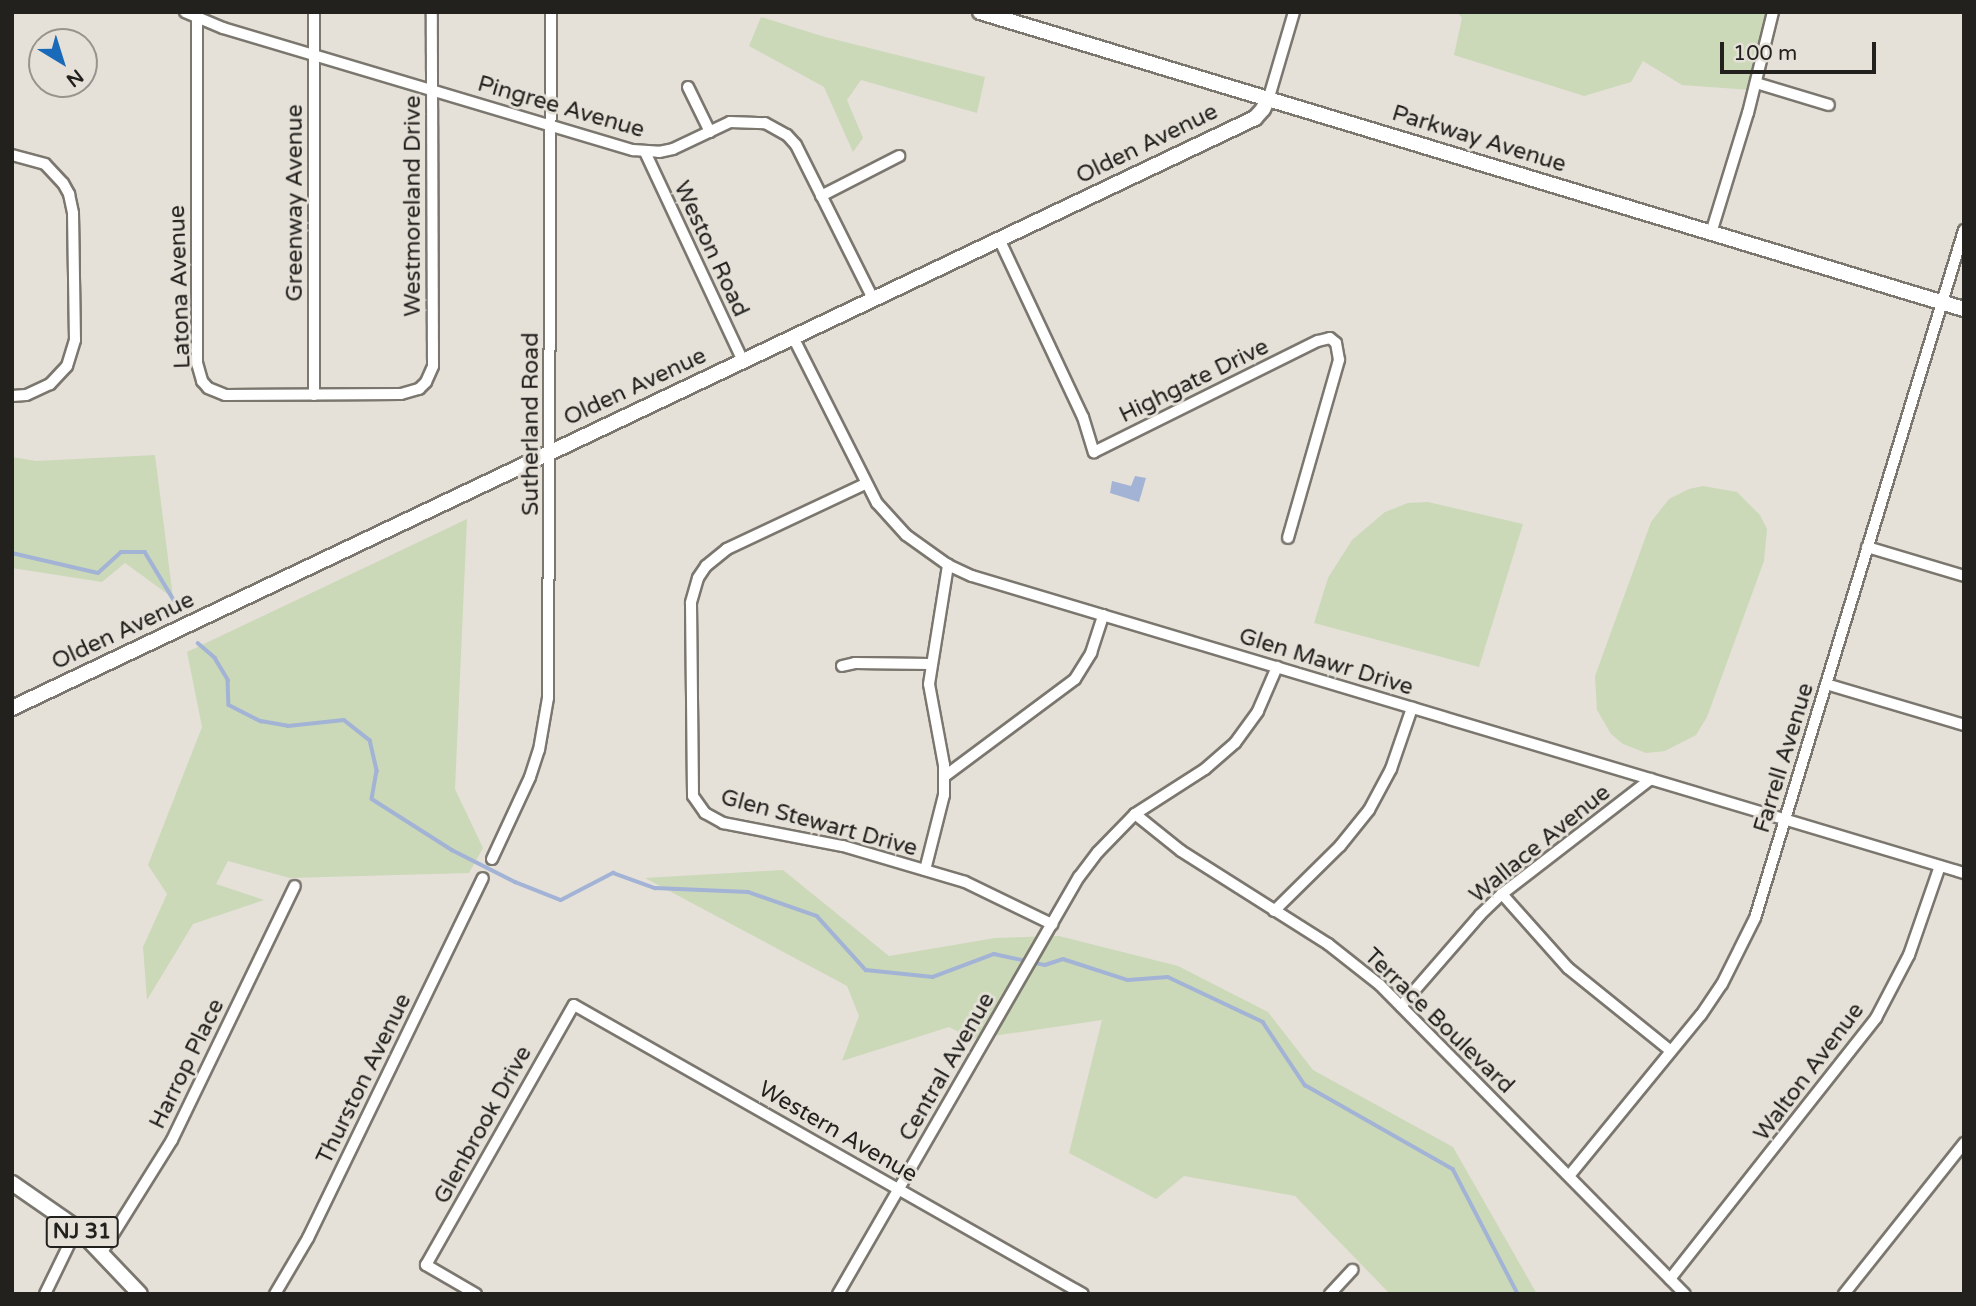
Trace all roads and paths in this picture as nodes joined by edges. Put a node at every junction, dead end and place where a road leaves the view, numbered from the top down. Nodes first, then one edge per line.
1 (314, 12) edge
2 (432, 12) edge
3 (551, 12) edge
4 (980, 12) edge
5 (1294, 12) edge
6 (1773, 12) edge
7 (193, 15) edge
8 (314, 55) junction
9 (1756, 83) junction
10 (688, 88) dead end
11 (432, 90) junction
12 (1269, 97) junction
13 (1829, 105) dead end
14 (551, 126) junction
15 (710, 132) junction
16 (645, 152) junction
17 (12, 155) edge
18 (900, 156) dead end
19 (821, 196) junction
20 (1964, 230) edge
21 (1711, 233) junction
22 (1000, 240) junction
23 (873, 299) junction
24 (1941, 302) junction
25 (1964, 309) edge
26 (793, 337) junction
27 (743, 361) junction
28 (414, 391) joint
29 (314, 395) junction
30 (12, 396) edge
31 (550, 453) junction
32 (864, 484) junction
33 (1288, 538) dead end
34 (1867, 547) junction
35 (948, 565) junction
36 (1964, 576) edge
37 (1103, 615) junction
38 (930, 664) junction
39 (842, 666) dead end
40 (1277, 667) junction
41 (1826, 684) junction
42 (12, 708) edge
43 (1412, 708) junction
44 (1964, 725) edge
45 (945, 776) junction
46 (1651, 779) junction
47 (1135, 814) junction
48 (1786, 819) junction
49 (492, 859) dead end
50 (1940, 866) junction
51 (925, 870) junction
52 (1964, 873) edge
53 (483, 878) dead end
54 (295, 886) dead end
55 (1502, 894) junction
56 (1274, 911) junction
57 (1052, 923) junction
58 (574, 1005) joint
59 (1401, 1006) junction
60 (1671, 1051) junction
61 (1964, 1143) edge
62 (1569, 1176) junction
63 (12, 1183) edge
64 (898, 1189) junction
65 (77, 1228) junction
66 (102, 1252) junction
67 (1352, 1270) dead end
68 (1670, 1279) junction
69 (46, 1294) edge
70 (140, 1294) edge
71 (275, 1294) edge
72 (476, 1294) edge
73 (838, 1294) edge
74 (1083, 1294) edge
75 (1330, 1294) edge
76 (1685, 1294) edge
77 (1844, 1294) edge

1 - 8 street, Greenway Avenue
2 - 11 street, Westmoreland Drive
3 - 14 street, Sutherland Road
4 - 12 main road, Parkway Avenue
5 - 12 street
6 - 9 street
7 - 8 street, Pingree Avenue
7 - 29 street, Latona Avenue
8 - 11 street, Pingree Avenue
8 - 29 street, Greenway Avenue
9 - 13 street
9 - 21 street
10 - 15 street
11 - 14 street, Pingree Avenue
11 - 28 street, Westmoreland Drive
12 - 21 main road, Parkway Avenue
12 - 22 main road, Olden Avenue
14 - 16 street, Pingree Avenue
14 - 31 street, Sutherland Road
15 - 16 street, Pingree Avenue
15 - 19 street, Pingree Avenue
16 - 27 street, Weston Road
17 - 30 street
18 - 19 street
19 - 23 street, Pingree Avenue
20 - 24 street, Farrell Avenue
21 - 24 main road, Parkway Avenue
22 - 23 main road, Olden Avenue
22 - 33 street, Highgate Drive
23 - 26 main road, Olden Avenue
24 - 25 main road, Parkway Avenue
24 - 34 street, Farrell Avenue
26 - 27 main road, Olden Avenue
26 - 32 street, Glen Mawr Drive
27 - 31 main road, Olden Avenue
28 - 29 street, Latona Avenue
31 - 42 main road, Olden Avenue
31 - 49 street, Sutherland Road
32 - 35 street, Glen Mawr Drive
32 - 51 street, Glen Stewart Drive
34 - 36 street
34 - 41 street, Farrell Avenue
35 - 37 street, Glen Mawr Drive
35 - 38 street
37 - 40 street, Glen Mawr Drive
37 - 45 street
38 - 39 street
38 - 45 street
40 - 43 street, Glen Mawr Drive
40 - 47 street, Central Avenue
41 - 44 street
41 - 48 street, Farrell Avenue
43 - 46 street, Glen Mawr Drive
43 - 56 street
45 - 51 street
46 - 48 street, Glen Mawr Drive
46 - 55 street, Wallace Avenue
47 - 56 street, Terrace Boulevard
47 - 57 street, Central Avenue
48 - 50 street, Glen Mawr Drive
48 - 60 street, Farrell Avenue
50 - 52 street, Glen Mawr Drive
50 - 68 street, Walton Avenue
51 - 57 street, Glen Stewart Drive
53 - 71 street, Thurston Avenue
54 - 66 street, Harrop Place
55 - 59 street, Wallace Avenue
55 - 60 street
56 - 59 street, Terrace Boulevard
57 - 64 street, Central Avenue
58 - 64 street, Western Avenue
58 - 72 street, Glenbrook Drive
59 - 62 street, Terrace Boulevard
60 - 62 street, Farrell Avenue
61 - 77 street
62 - 68 street, Terrace Boulevard
63 - 65 main road, NJ 31
64 - 73 street, Central Avenue
64 - 74 street, Western Avenue
65 - 66 main road, NJ 31
65 - 69 street
66 - 70 main road, NJ 31
67 - 75 street
68 - 76 street, Terrace Boulevard

